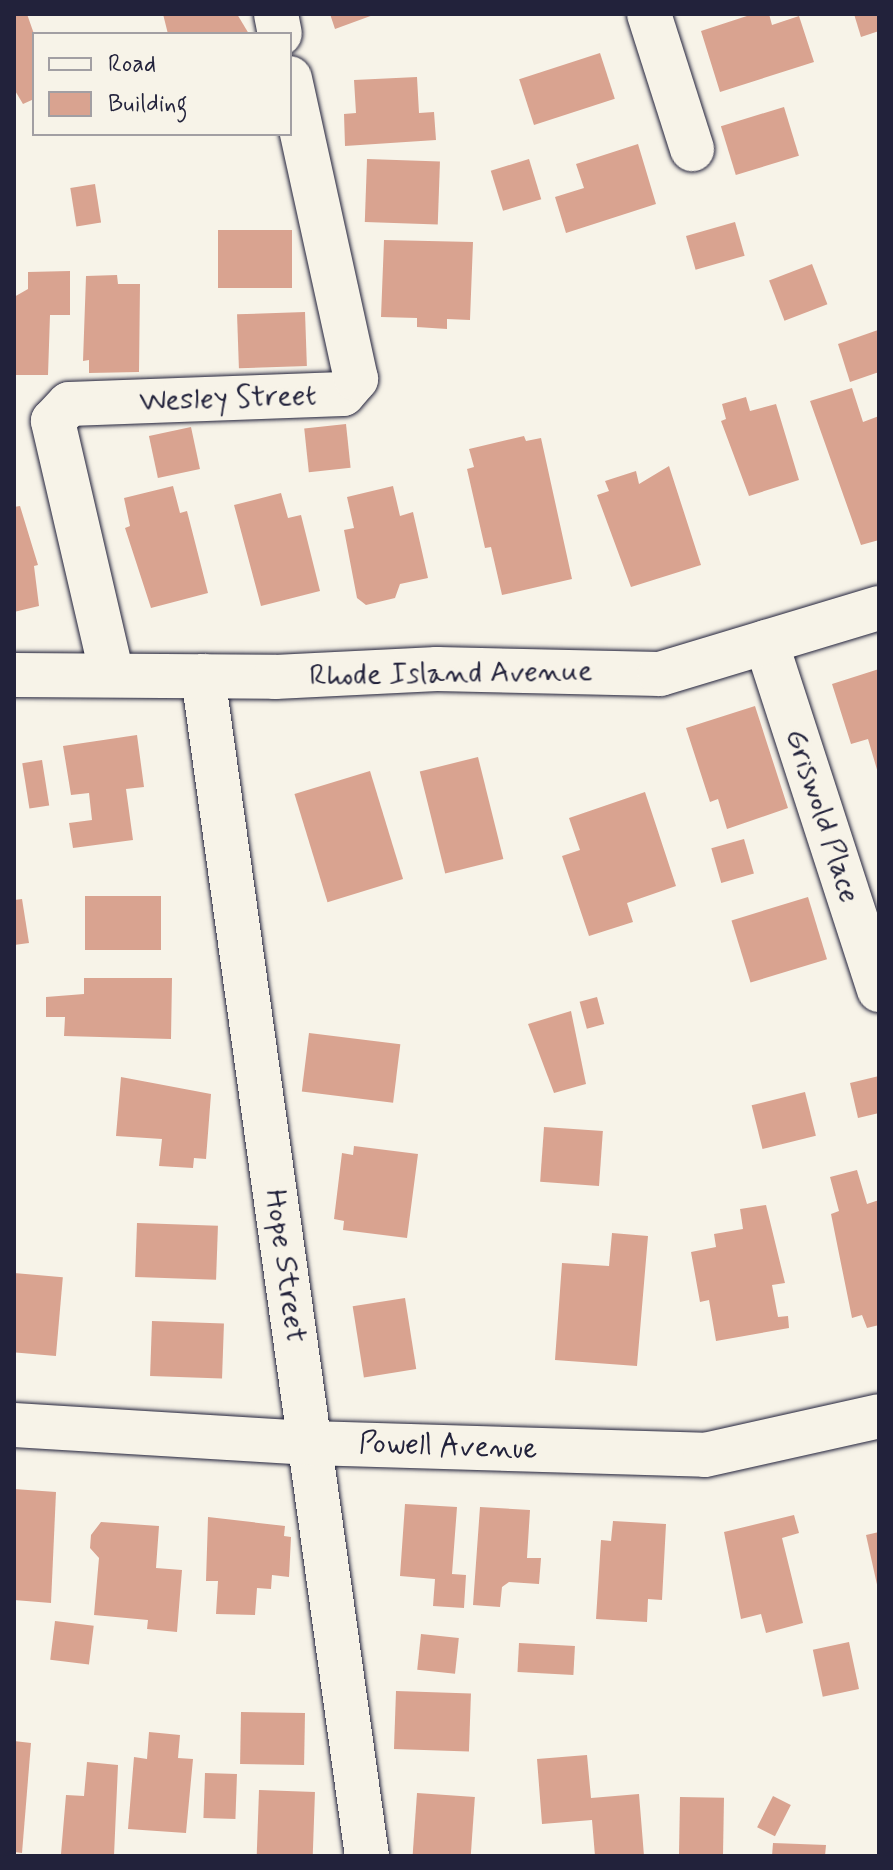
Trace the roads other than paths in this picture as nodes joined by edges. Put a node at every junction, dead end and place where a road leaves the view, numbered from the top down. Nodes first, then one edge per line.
1 (649, 14) edge
2 (292, 87) edge
3 (692, 149) dead end
4 (879, 608) edge
5 (766, 642) junction
6 (14, 675) edge
7 (112, 675) junction
8 (203, 676) junction
9 (879, 990) edge
10 (879, 1416) edge
11 (14, 1425) edge
12 (310, 1443) junction
13 (367, 1856) edge

1 - 3 street
2 - 7 street, Wesley Street
4 - 5 street, Rhode Island Avenue
5 - 8 street, Rhode Island Avenue
5 - 9 street, Griswold Place
6 - 7 street, Rhode Island Avenue
7 - 8 street, Rhode Island Avenue
8 - 12 street, Hope Street
10 - 12 street, Powell Avenue
11 - 12 street, Powell Avenue
12 - 13 street, Hope Street

